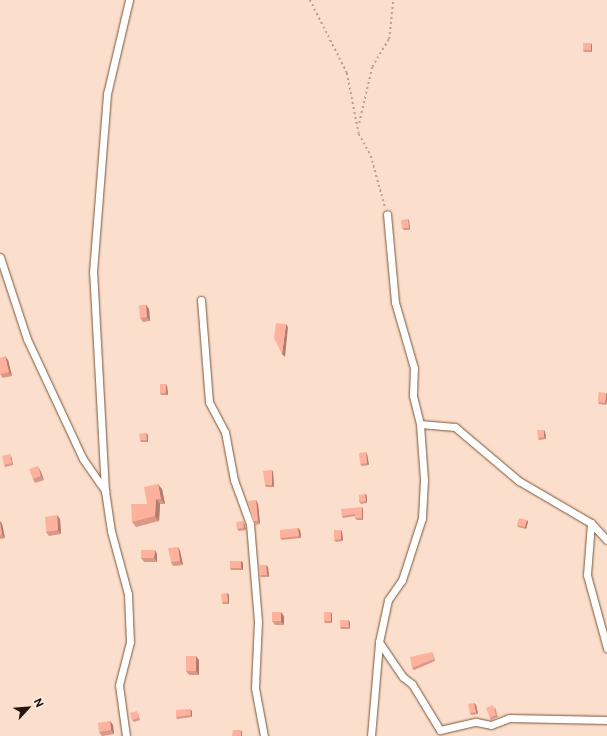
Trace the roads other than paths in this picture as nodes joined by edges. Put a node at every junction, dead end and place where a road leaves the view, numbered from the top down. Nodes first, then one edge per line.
1 (129, 0) edge
2 (387, 214) road end
3 (0, 257) edge
4 (201, 300) dead end
5 (420, 424) junction
6 (105, 491) junction
7 (591, 523) junction
8 (607, 540) edge
9 (380, 642) junction
10 (607, 648) edge
11 (607, 720) edge
12 (126, 736) edge
13 (264, 736) edge
14 (371, 736) edge

1 - 6 street
2 - 5 street
3 - 6 street
4 - 13 street
5 - 7 street
5 - 9 street
6 - 12 street
7 - 8 street
7 - 10 street
9 - 11 street
9 - 14 street

